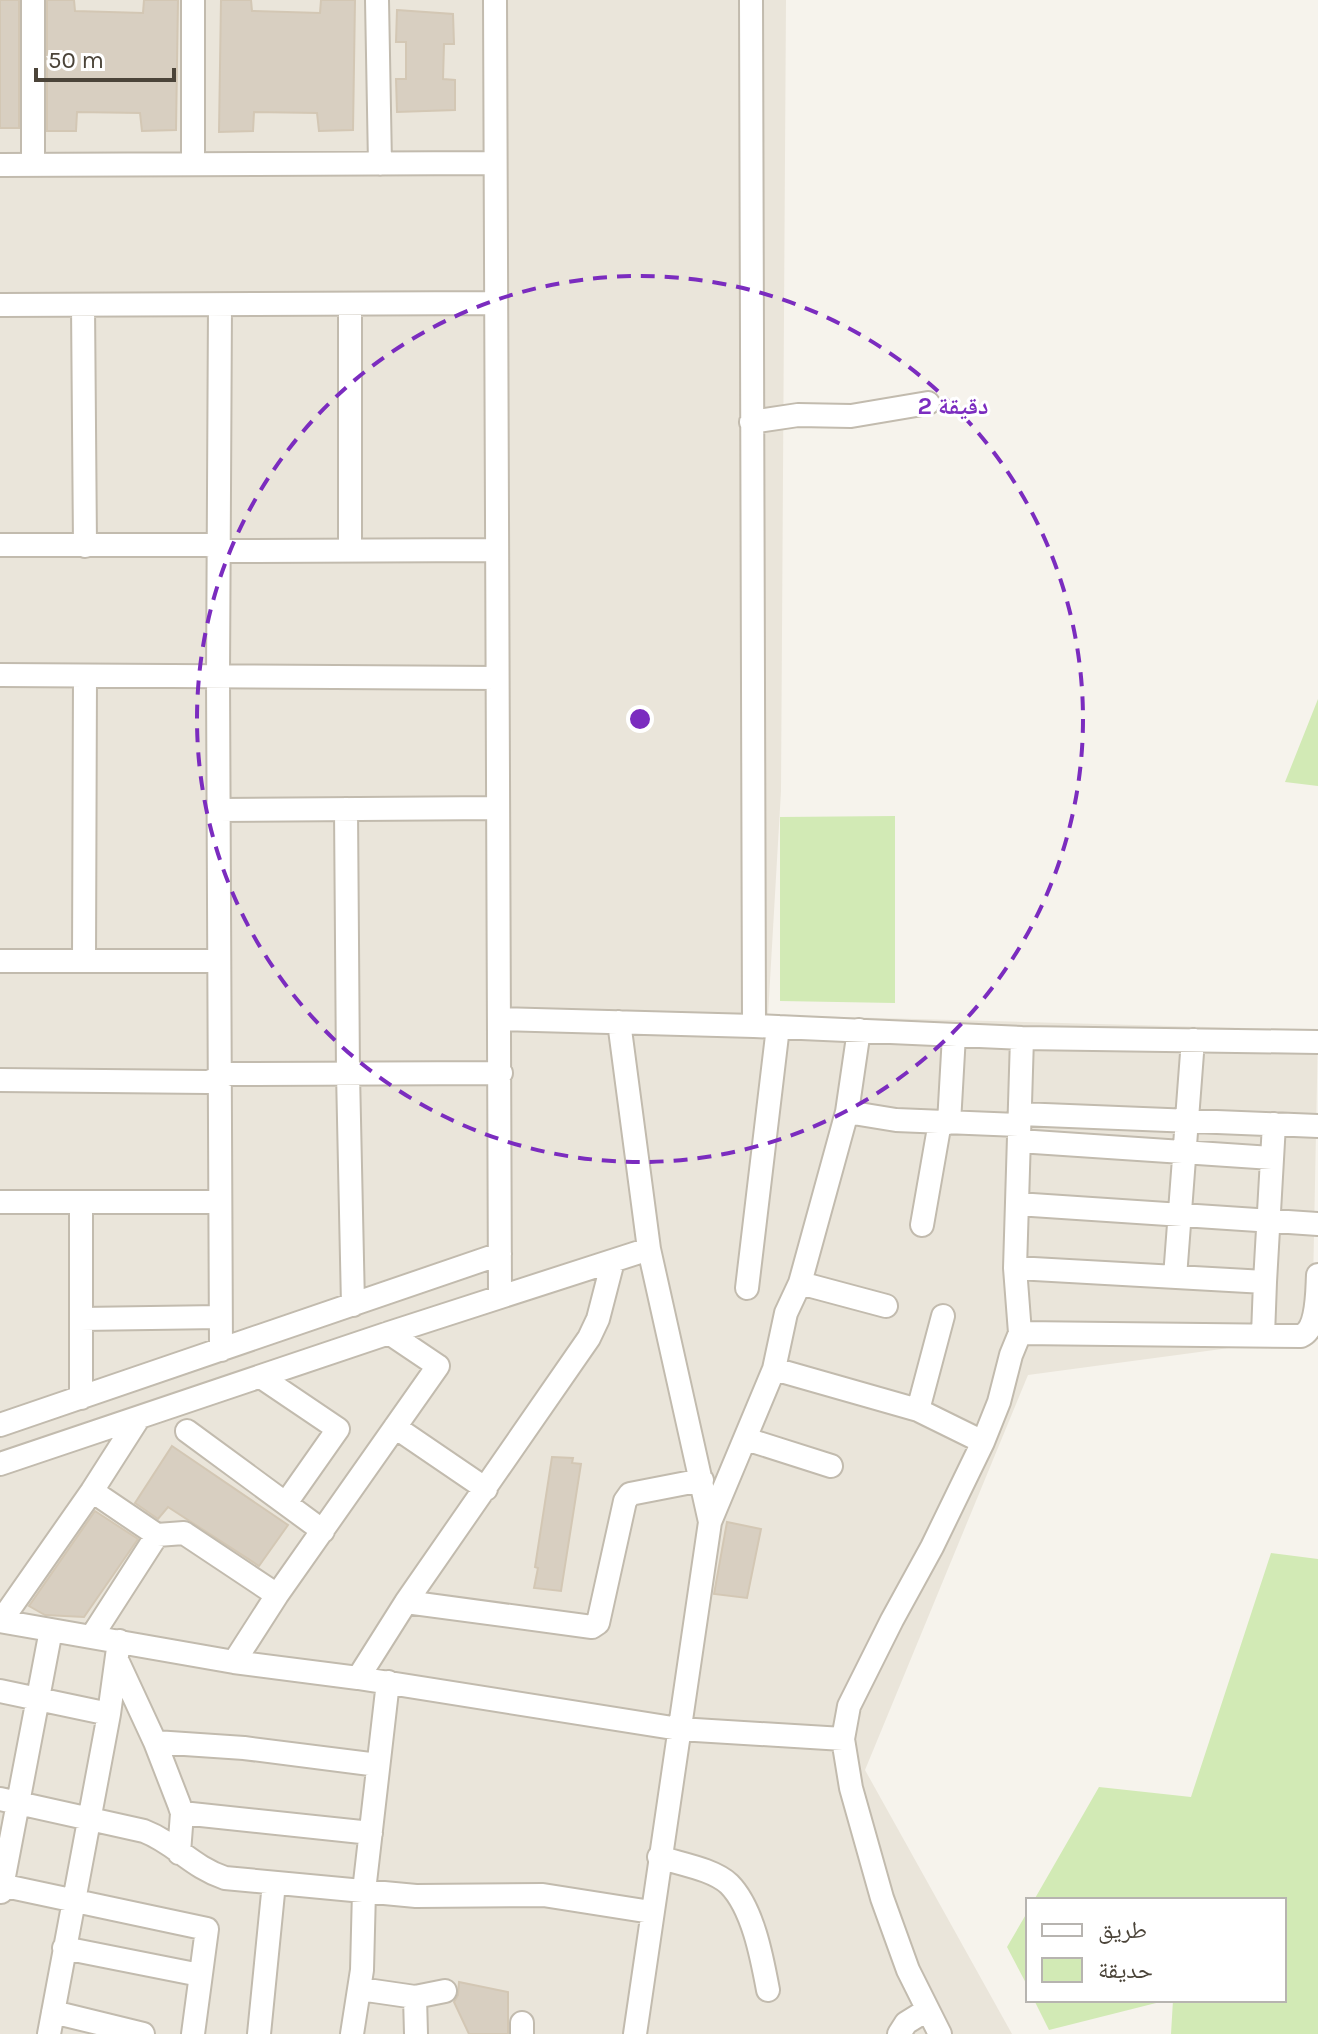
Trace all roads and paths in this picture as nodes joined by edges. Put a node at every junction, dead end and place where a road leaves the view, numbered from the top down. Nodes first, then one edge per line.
1 (33, 0) edge
2 (495, 0) edge
3 (751, 0) edge
4 (377, 8) edge
5 (194, 10) edge
6 (495, 163) junction
7 (193, 164) junction
8 (380, 164) junction
9 (0, 165) edge
10 (33, 165) junction
11 (496, 303) junction
12 (350, 304) junction
13 (0, 305) edge
14 (83, 305) junction
15 (220, 305) junction
16 (928, 403) dead end
17 (751, 422) junction
18 (0, 545) edge
19 (85, 546) junction
20 (220, 548) junction
21 (350, 550) junction
22 (497, 550) junction
23 (0, 675) edge
24 (85, 676) junction
25 (218, 677) junction
26 (497, 678) junction
27 (498, 808) junction
28 (346, 809) junction
29 (218, 810) junction
30 (0, 961) edge
31 (84, 961) junction
32 (218, 961) junction
33 (501, 1019) junction
34 (619, 1022) junction
35 (754, 1026) junction
36 (778, 1027) junction
37 (859, 1030) junction
38 (954, 1035) junction
39 (1022, 1038) junction
40 (1193, 1040) junction
41 (1318, 1042) edge
42 (348, 1073) junction
43 (501, 1073) junction
44 (218, 1078) junction
45 (0, 1080) edge
46 (847, 1112) junction
47 (1187, 1120) junction
48 (944, 1123) junction
49 (1274, 1124) junction
50 (1019, 1126) junction
51 (1318, 1126) edge
52 (1184, 1152) junction
53 (1272, 1158) junction
54 (0, 1202) edge
55 (81, 1202) junction
56 (219, 1202) junction
57 (1017, 1204) junction
58 (1180, 1214) junction
59 (1268, 1220) junction
60 (1318, 1224) edge
61 (922, 1225) dead end
62 (649, 1249) junction
63 (500, 1254) junction
64 (613, 1261) junction
65 (1015, 1268) junction
66 (1318, 1275) edge
67 (1175, 1277) junction
68 (1265, 1282) junction
69 (800, 1283) junction
70 (747, 1288) dead end
71 (500, 1297) junction
72 (353, 1305) junction
73 (886, 1306) dead end
74 (943, 1316) dead end
75 (220, 1317) junction
76 (81, 1319) junction
77 (389, 1333) junction
78 (1020, 1333) junction
79 (1263, 1335) junction
80 (221, 1350) junction
81 (774, 1369) junction
82 (261, 1377) junction
83 (81, 1398) junction
84 (918, 1410) junction
85 (138, 1419) junction
86 (0, 1425) edge
87 (395, 1427) junction
88 (187, 1431) dead end
89 (746, 1439) junction
90 (983, 1442) junction
91 (0, 1464) edge
92 (831, 1466) dead end
93 (702, 1480) junction
94 (486, 1489) junction
95 (92, 1491) junction
96 (286, 1503) junction
97 (710, 1522) junction
98 (323, 1531) junction
99 (157, 1535) junction
100 (277, 1595) junction
101 (406, 1602) junction
102 (0, 1621) edge
103 (51, 1630) junction
104 (92, 1636) junction
105 (118, 1650) junction
106 (234, 1662) junction
107 (358, 1678) junction
108 (388, 1682) junction
109 (0, 1691) edge
110 (38, 1698) junction
111 (109, 1714) junction
112 (679, 1729) junction
113 (843, 1739) junction
114 (155, 1742) junction
115 (378, 1765) junction
116 (9, 1801) edge
117 (182, 1813) junction
118 (88, 1819) junction
119 (371, 1833) junction
120 (179, 1853) junction
121 (659, 1857) junction
122 (274, 1883) junction
123 (1, 1885) edge
124 (364, 1891) junction
125 (72, 1901) junction
126 (651, 1912) junction
127 (64, 1948) junction
128 (200, 1975) junction
129 (360, 1989) junction
130 (768, 1990) dead end
131 (445, 1991) dead end
132 (415, 1997) junction
133 (927, 2010) junction
134 (51, 2023) edge
135 (143, 2034) edge
136 (193, 2034) edge
137 (259, 2034) edge
138 (352, 2034) edge
139 (416, 2034) edge
140 (635, 2034) edge
141 (899, 2034) edge
142 (940, 2034) edge

1 - 10 street
2 - 6 street
3 - 17 street
4 - 8 street
5 - 7 street
6 - 8 street
6 - 11 street
7 - 8 street
7 - 10 street
9 - 10 street
11 - 12 street
11 - 22 street
12 - 15 street
12 - 21 street
13 - 14 street
14 - 15 street
14 - 19 street
15 - 20 street
16 - 17 street
17 - 35 street
18 - 19 street
19 - 20 street
20 - 21 street
20 - 25 street
21 - 22 street
22 - 26 street
23 - 24 street
24 - 25 street
24 - 31 street
25 - 26 street
25 - 29 street
26 - 27 street
27 - 28 street
27 - 33 street
28 - 29 street
28 - 42 street
29 - 32 street
30 - 31 street
31 - 32 street
32 - 44 street
33 - 34 street
33 - 43 street
34 - 35 street
34 - 62 street
35 - 36 street
36 - 37 street
36 - 70 street
37 - 38 street
37 - 46 street
38 - 39 street
38 - 48 street
39 - 40 street
39 - 50 street
40 - 41 street
40 - 47 street
42 - 43 street
42 - 44 street
42 - 72 street
43 - 63 street
44 - 45 street
44 - 56 street
46 - 48 street
46 - 69 street
47 - 49 street
47 - 50 street
47 - 52 street
48 - 50 street
48 - 61 street
49 - 51 street
49 - 53 street
50 - 52 street
50 - 57 street
52 - 53 street
52 - 58 street
53 - 59 street
54 - 55 street
55 - 56 street
55 - 76 street
56 - 75 street
57 - 58 street
57 - 65 street
58 - 59 street
58 - 67 street
59 - 60 street
59 - 68 street
62 - 64 street
62 - 93 street
63 - 71 street
63 - 72 street
64 - 71 street
64 - 94 street
65 - 67 street
65 - 78 street
66 - 79 street
67 - 68 street
68 - 79 street
69 - 73 street
69 - 81 street
71 - 77 street
72 - 80 street
74 - 84 street
75 - 76 street
75 - 80 street
76 - 83 street
77 - 82 street
77 - 87 street
78 - 79 street
78 - 90 street
80 - 83 street
81 - 84 street
81 - 89 street
82 - 85 street
82 - 96 street
83 - 86 street
84 - 90 street
85 - 91 street
85 - 95 street
87 - 94 street
87 - 98 street
88 - 96 street
89 - 92 street
89 - 97 street
90 - 113 street
93 - 97 street
93 - 101 street
94 - 101 street
95 - 99 street
95 - 102 street
96 - 98 street
97 - 112 street
98 - 100 street
99 - 100 street
99 - 104 street
100 - 106 street
101 - 107 street
102 - 103 street
103 - 104 street
103 - 110 street
104 - 105 street
105 - 106 street
105 - 111 street
105 - 114 street
106 - 107 street
107 - 108 street
108 - 112 street
108 - 115 street
109 - 110 street
110 - 111 street
110 - 116 street
111 - 118 street
112 - 113 street
112 - 121 street
113 - 133 street
114 - 115 street
114 - 117 street
115 - 119 street
116 - 118 street
116 - 123 street
117 - 119 street
117 - 120 street
118 - 120 street
118 - 125 street
119 - 124 street
120 - 122 street
121 - 126 street
121 - 130 street
122 - 124 street
122 - 137 street
123 - 125 street
124 - 126 street
124 - 129 street
125 - 127 street
125 - 128 street
126 - 140 street
127 - 128 street
127 - 134 street
128 - 136 street
129 - 132 street
129 - 138 street
131 - 132 street
132 - 139 street
133 - 141 street
133 - 142 street
134 - 135 street

